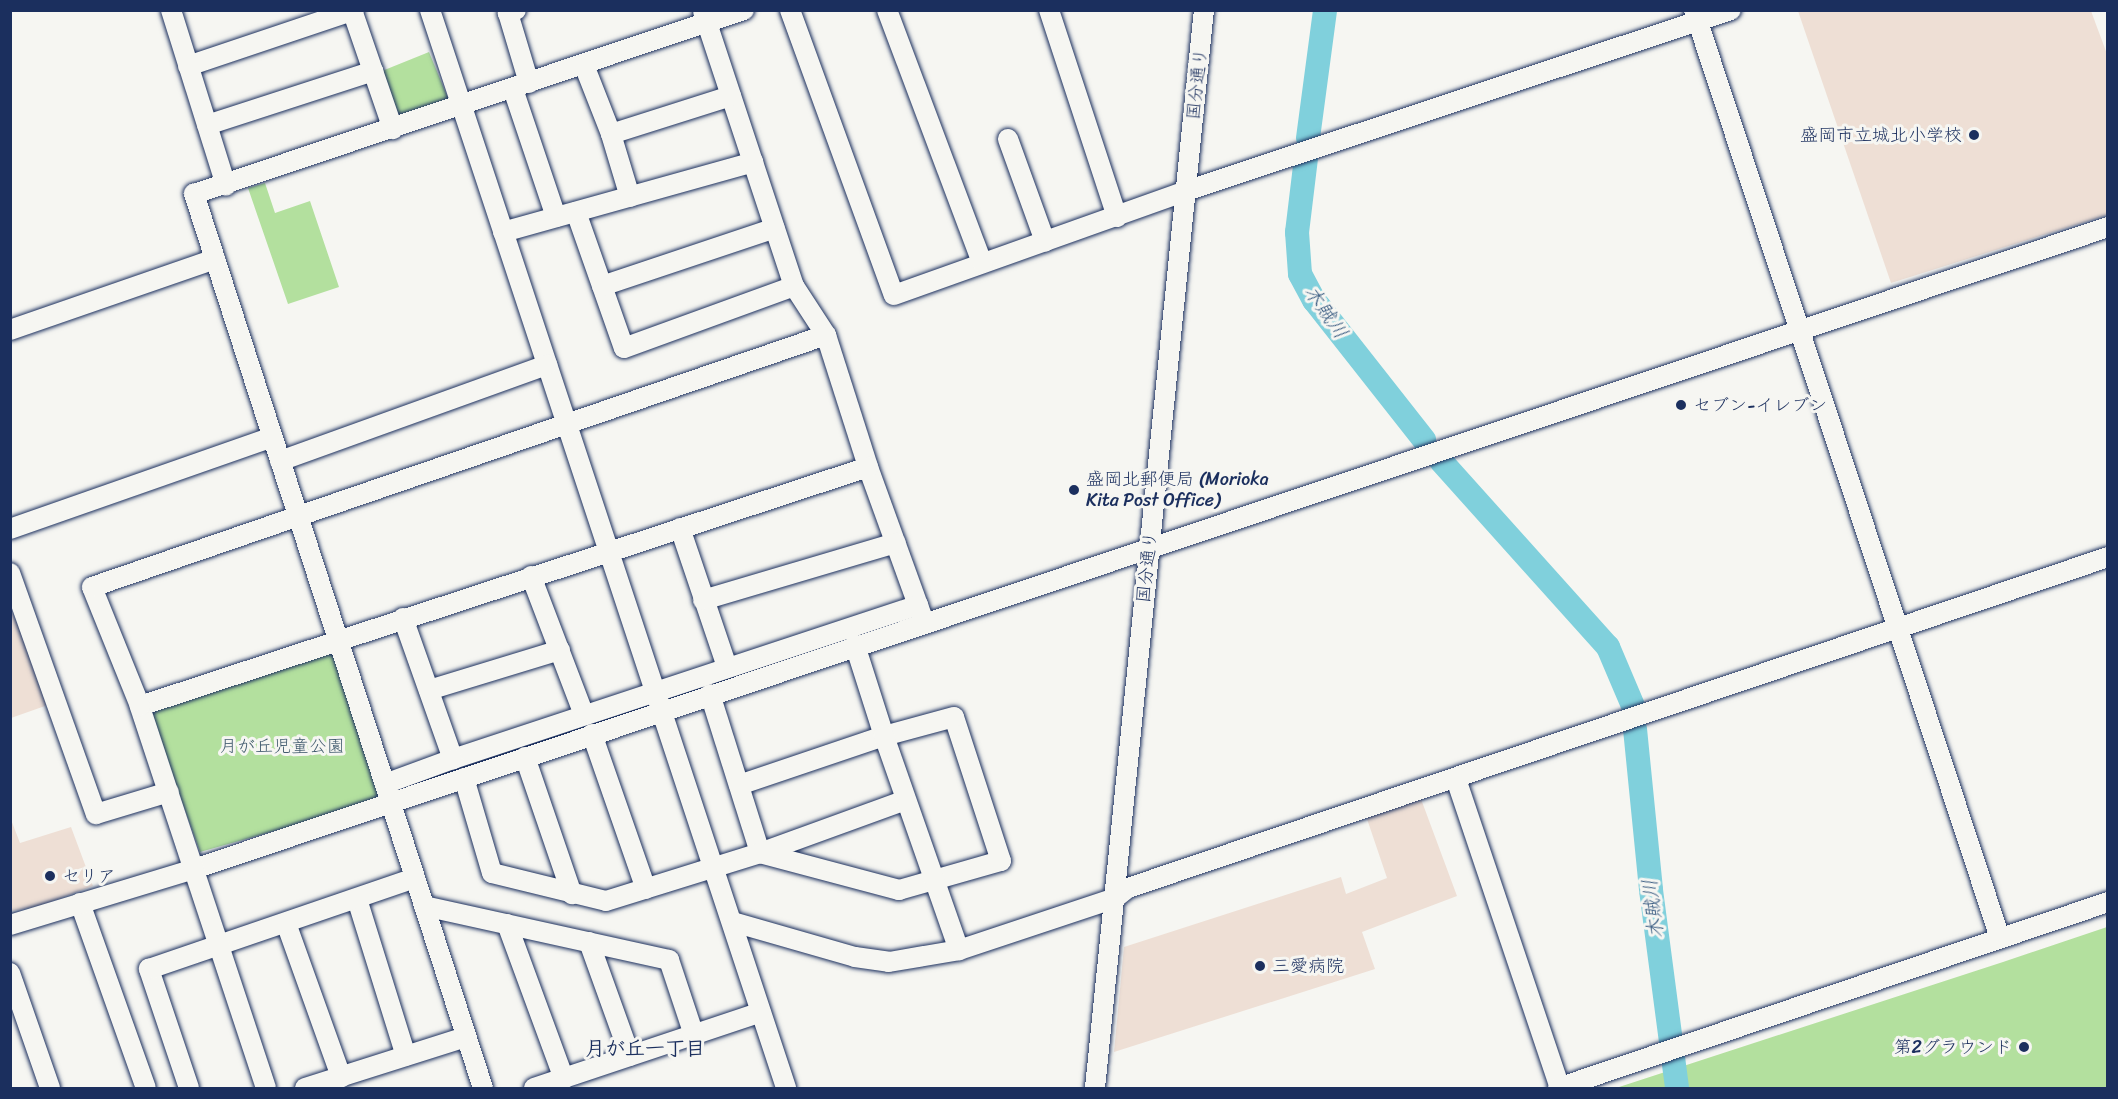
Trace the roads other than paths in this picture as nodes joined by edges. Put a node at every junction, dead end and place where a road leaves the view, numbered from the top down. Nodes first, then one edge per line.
1 (171, 10) edge
2 (430, 10) edge
3 (744, 10) edge
4 (790, 10) edge
5 (887, 10) edge
6 (1049, 10) edge
7 (1204, 10) edge
8 (1731, 10) edge
9 (353, 11) edge
10 (510, 11) edge
11 (1696, 16) edge
12 (705, 17) edge
13 (584, 65) junction
14 (189, 66) junction
15 (373, 71) junction
16 (521, 86) junction
17 (732, 96) junction
18 (462, 106) junction
19 (207, 125) junction
20 (393, 129) junction
21 (611, 134) junction
22 (1008, 140) dead end
23 (753, 162) junction
24 (226, 186) junction
25 (1186, 191) junction
26 (630, 196) junction
27 (576, 212) junction
28 (556, 217) junction
29 (1117, 217) junction
30 (2108, 227) edge
31 (775, 228) junction
32 (503, 232) junction
33 (1046, 241) junction
34 (215, 259) junction
35 (982, 263) junction
36 (602, 286) junction
37 (794, 286) junction
38 (1796, 328) junction
39 (10, 330) edge
40 (826, 335) junction
41 (547, 365) junction
42 (567, 424) junction
43 (272, 437) junction
44 (280, 461) junction
45 (867, 466) junction
46 (298, 518) junction
47 (680, 528) junction
48 (10, 529) edge
49 (896, 543) junction
50 (1150, 545) junction
51 (608, 550) junction
52 (2108, 557) edge
53 (10, 573) edge
54 (531, 576) junction
55 (703, 600) junction
56 (921, 614) junction
57 (403, 618) junction
58 (1897, 628) junction
59 (338, 640) junction
60 (855, 645) junction
61 (560, 650) junction
62 (727, 667) junction
63 (429, 690) junction
64 (654, 691) junction
65 (710, 694) junction
66 (140, 706) junction
67 (661, 711) junction
68 (585, 715) junction
69 (592, 734) junction
70 (884, 736) junction
71 (525, 757) junction
72 (453, 759) junction
73 (464, 778) junction
74 (1456, 780) junction
75 (739, 785) junction
76 (169, 792) junction
77 (388, 793) junction
78 (906, 800) junction
79 (760, 853) junction
80 (714, 867) junction
81 (194, 869) junction
82 (415, 878) junction
83 (933, 878) junction
84 (646, 889) junction
85 (572, 894) junction
86 (1115, 898) junction
87 (357, 899) junction
88 (2108, 902) edge
89 (80, 903) junction
90 (424, 906) junction
91 (732, 922) junction
92 (286, 923) junction
93 (507, 924) junction
94 (10, 925) edge
95 (2000, 938) junction
96 (589, 942) junction
97 (219, 946) junction
98 (959, 950) junction
99 (10, 973) edge
100 (761, 1012) junction
101 (694, 1035) junction
102 (466, 1037) junction
103 (406, 1056) junction
104 (630, 1056) junction
105 (341, 1077) junction
106 (564, 1078) junction
107 (1559, 1088) edge
108 (50, 1089) edge
109 (146, 1089) edge
110 (189, 1089) edge
111 (266, 1089) edge
112 (305, 1089) edge
113 (483, 1089) edge
114 (534, 1089) edge
115 (786, 1089) edge
116 (1095, 1089) edge

1 - 14 street
2 - 18 street
3 - 12 street
4 - 35 street
5 - 35 street
6 - 29 street
7 - 25 street, 国分通り
8 - 11 street
9 - 14 street
9 - 15 street
10 - 16 street
11 - 25 street
11 - 38 street
12 - 13 street
12 - 17 street
13 - 16 street
13 - 21 street
14 - 19 street
15 - 19 street
15 - 20 street
16 - 18 street
16 - 28 street
17 - 21 street
17 - 23 street
18 - 20 street
18 - 32 street
19 - 24 street
20 - 24 street
21 - 26 street
22 - 33 street
23 - 26 street
23 - 31 street
24 - 34 street
25 - 29 street
25 - 50 street, 国分通り
26 - 27 street
27 - 28 street
27 - 36 street
28 - 32 street
29 - 33 street
30 - 38 street
31 - 36 street
31 - 37 street
32 - 41 street
33 - 35 street
34 - 39 street
34 - 43 street
36 - 37 street
37 - 40 street
38 - 50 street
38 - 58 street
40 - 42 street
40 - 45 street
41 - 42 street
41 - 44 street
42 - 46 street
42 - 51 street
43 - 44 street
43 - 48 street
44 - 46 street
45 - 47 street
45 - 49 street
46 - 59 street
46 - 66 street
47 - 51 street
47 - 55 street
49 - 55 street
49 - 56 street
50 - 56 street
50 - 86 street, 国分通り
51 - 54 street
51 - 64 street
52 - 58 street
53 - 76 street
54 - 57 street
54 - 61 street
55 - 62 street
56 - 60 street
56 - 62 street
57 - 59 street
57 - 63 street
58 - 74 street
58 - 95 street
59 - 66 street
59 - 77 street
60 - 65 street
60 - 70 street
61 - 63 street
61 - 68 street
62 - 64 street
63 - 72 street
64 - 67 street
64 - 68 street
65 - 67 street
65 - 75 street
66 - 76 street
67 - 69 street
67 - 80 street
68 - 72 street
69 - 71 street
69 - 84 street
70 - 75 street
70 - 78 street
70 - 83 street
71 - 73 street
71 - 85 street
72 - 77 street
73 - 77 street
73 - 85 street
74 - 86 street
74 - 107 street
75 - 79 street
76 - 81 street
77 - 81 street
77 - 82 street
78 - 79 street
78 - 83 street
79 - 80 street
79 - 83 street
80 - 84 street
80 - 91 street
81 - 89 street
81 - 97 street
82 - 87 street
82 - 90 street
83 - 98 street
84 - 85 street
86 - 98 street
86 - 116 street, 国分通り
87 - 92 street
87 - 103 street
88 - 95 street
89 - 94 street
89 - 109 street
90 - 93 street
90 - 102 street
91 - 98 street
91 - 100 street
92 - 97 street
92 - 105 street
93 - 96 street
93 - 106 street
95 - 107 street
96 - 101 street
96 - 104 street
97 - 110 street
97 - 111 street
99 - 108 street
100 - 101 street
100 - 115 street
101 - 104 street
102 - 103 street
102 - 113 street
103 - 105 street
104 - 106 street
105 - 112 street
106 - 114 street

